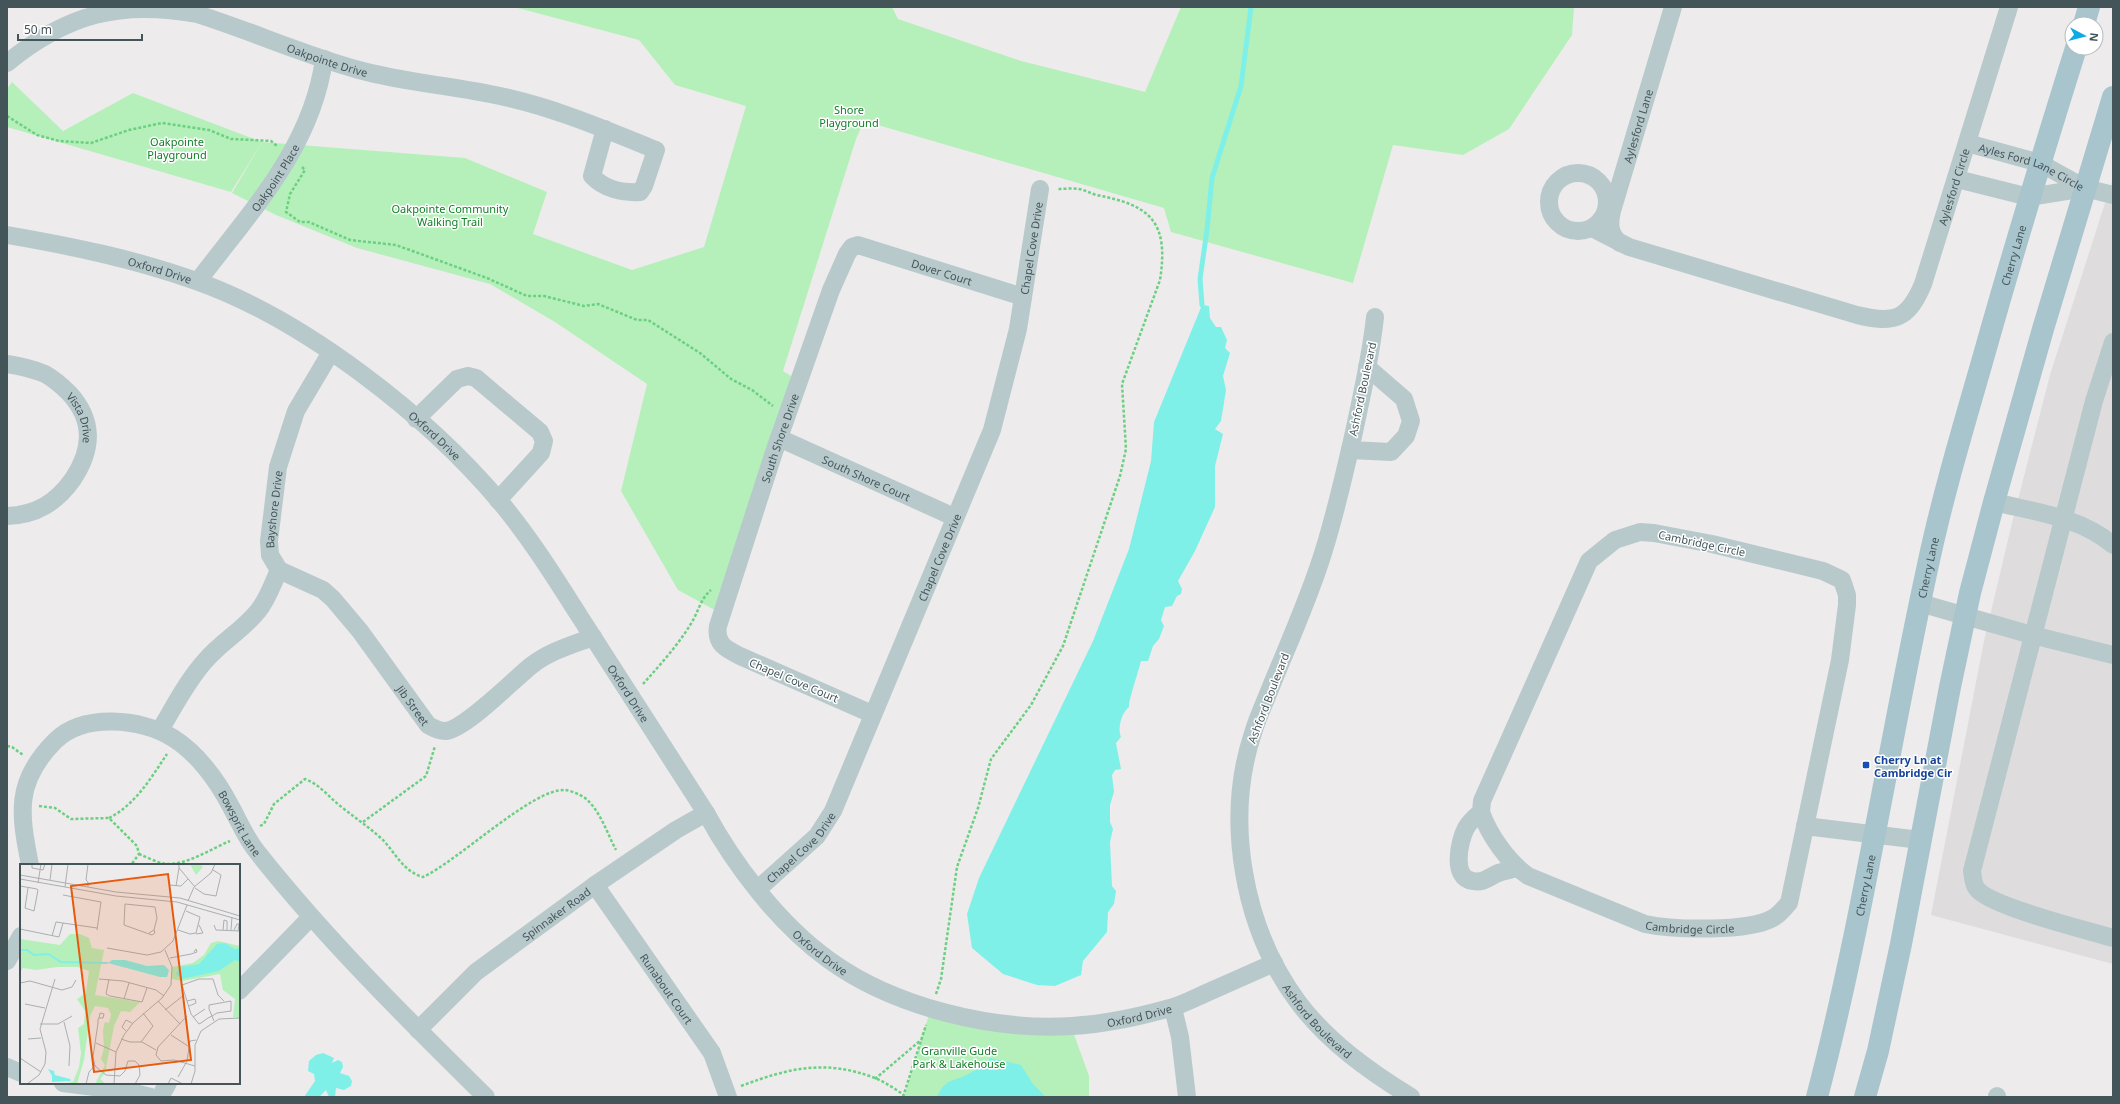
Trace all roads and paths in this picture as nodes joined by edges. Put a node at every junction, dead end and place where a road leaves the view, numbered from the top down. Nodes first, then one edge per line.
1 (1673, 7) edge
2 (2009, 7) edge
3 (74, 13) edge
4 (2073, 56) edge
5 (324, 59) junction
6 (7, 63) edge
7 (2113, 96) edge
8 (7, 116) edge
9 (605, 129) junction
10 (1967, 143) junction
11 (291, 156) junction
12 (2040, 163) junction
13 (1957, 179) junction
14 (2085, 188) junction
15 (1040, 189) joint
16 (2113, 195) edge
17 (2029, 197) junction
18 (1592, 228) dead end
19 (7, 235) edge
20 (1620, 243) junction
21 (861, 246) joint
22 (198, 281) junction
23 (1023, 297) junction
24 (1375, 317) dead end
25 (2113, 342) edge
26 (331, 352) junction
27 (7, 364) edge
28 (1367, 367) junction
29 (787, 416) junction
30 (416, 419) junction
31 (779, 438) junction
32 (1350, 450) junction
33 (498, 500) junction
34 (1994, 502) junction
35 (7, 516) edge
36 (954, 517) junction
37 (2063, 518) junction
38 (2113, 545) edge
39 (279, 570) junction
40 (716, 586) dead end
41 (1920, 603) junction
42 (1965, 616) junction
43 (2032, 635) junction
44 (593, 637) junction
45 (719, 642) joint
46 (2113, 655) edge
47 (631, 697) junction
48 (872, 714) junction
49 (160, 730) junction
50 (439, 730) junction
51 (177, 740) junction
52 (23, 804) junction
53 (1481, 812) junction
54 (706, 813) junction
55 (109, 818) junction
56 (363, 822) junction
57 (1805, 826) junction
58 (245, 834) junction
59 (1875, 835) junction
60 (1920, 840) junction
61 (139, 854) junction
62 (30, 864) edge
63 (132, 864) edge
64 (624, 865) junction
65 (1517, 868) junction
66 (595, 885) junction
67 (758, 889) junction
68 (311, 917) junction
69 (20, 938) edge
70 (2113, 938) edge
71 (7, 961) edge
72 (1274, 963) junction
73 (240, 990) edge
74 (931, 1008) junction
75 (1173, 1008) junction
76 (418, 1030) junction
77 (921, 1040) junction
78 (7, 1067) edge
79 (20, 1073) edge
80 (875, 1078) junction
81 (71, 1084) edge
82 (167, 1084) edge
83 (727, 1094) edge
84 (904, 1096) edge
85 (151, 1097) edge
86 (160, 1097) edge
87 (486, 1097) edge
88 (1187, 1097) edge
89 (1411, 1097) edge
90 (1817, 1097) edge
91 (1865, 1097) edge

1 - 20 street, Aylesford Lane
2 - 10 street, Aylesford Circle
3 - 5 street, Oakpointe Drive
3 - 6 street, Oakpointe Drive
4 - 12 main road, Cherry Lane
5 - 9 street, Oakpointe Drive
5 - 11 street, Oakpoint Place
7 - 14 main road
8 - 11 path
9 - 9 street, Oakpointe Drive
10 - 12 street, Ayles Ford Lane Circle
10 - 13 street, Aylesford Circle
11 - 22 street, Oakpoint Place
11 - 29 path
12 - 14 street, Ayles Ford Lane Circle
12 - 17 main road, Cherry Lane
13 - 17 street, Ayles Ford Lane Circle
13 - 20 street, Aylesford Circle
14 - 16 street
14 - 17 street, Ayles Ford Lane Circle
14 - 34 main road
15 - 23 street, Chapel Cove Drive
15 - 74 path
17 - 41 main road, Cherry Lane
18 - 20 street
19 - 22 street, Oxford Drive
21 - 23 street, Dover Court
21 - 29 street, South Shore Drive
22 - 26 street, Oxford Drive
23 - 36 street, Chapel Cove Drive
24 - 28 street, Ashford Boulevard
25 - 37 street
26 - 30 street, Oxford Drive
26 - 39 street, Bayshore Drive
27 - 35 street, Vista Drive
28 - 32 street, Ashford Boulevard
28 - 32 street
29 - 31 street, South Shore Drive
30 - 33 street, Oxford Drive
30 - 33 street
31 - 36 street, South Shore Court
31 - 45 street, South Shore Drive
32 - 72 street, Ashford Boulevard
33 - 44 street, Oxford Drive
34 - 37 street
34 - 42 main road
36 - 48 street, Chapel Cove Drive
37 - 38 street
37 - 43 street
39 - 49 street
39 - 50 street, Jib Street
40 - 47 path
41 - 42 street
41 - 59 main road, Cherry Lane
42 - 43 street
42 - 60 main road
43 - 46 street
43 - 70 street
44 - 47 street, Oxford Drive
44 - 50 street, Jib Street
45 - 48 street, Chapel Cove Court
47 - 54 street, Oxford Drive
48 - 67 street, Chapel Cove Drive
49 - 51 street, Bowsprit Lane
49 - 52 street, Bowsprit Lane
50 - 56 path
51 - 55 path
51 - 58 street, Bowsprit Lane
52 - 55 path
52 - 62 street, Bowsprit Lane
53 - 57 street, Cambridge Circle
53 - 65 street, Cambridge Circle
53 - 65 street, Cambridge Circle
54 - 64 street, Spinnaker Road
54 - 67 street, Oxford Drive
55 - 61 path
56 - 58 path
56 - 64 path
57 - 59 street
57 - 65 street, Cambridge Circle
58 - 61 path
58 - 68 street, Bowsprit Lane
59 - 60 street
59 - 90 main road, Cherry Lane
60 - 91 main road
61 - 63 path
64 - 66 street, Spinnaker Road
66 - 76 street, Spinnaker Road
66 - 83 street, Runabout Court
67 - 74 street, Oxford Drive
68 - 73 street
68 - 76 street, Bowsprit Lane
69 - 71 street
72 - 75 street, Oxford Drive
72 - 89 street, Ashford Boulevard
74 - 75 street, Oxford Drive
74 - 77 path
75 - 88 street
76 - 87 street, Bowsprit Lane
77 - 80 path
77 - 84 path
78 - 79 street
80 - 83 path
80 - 84 path
81 - 85 street
82 - 86 street

